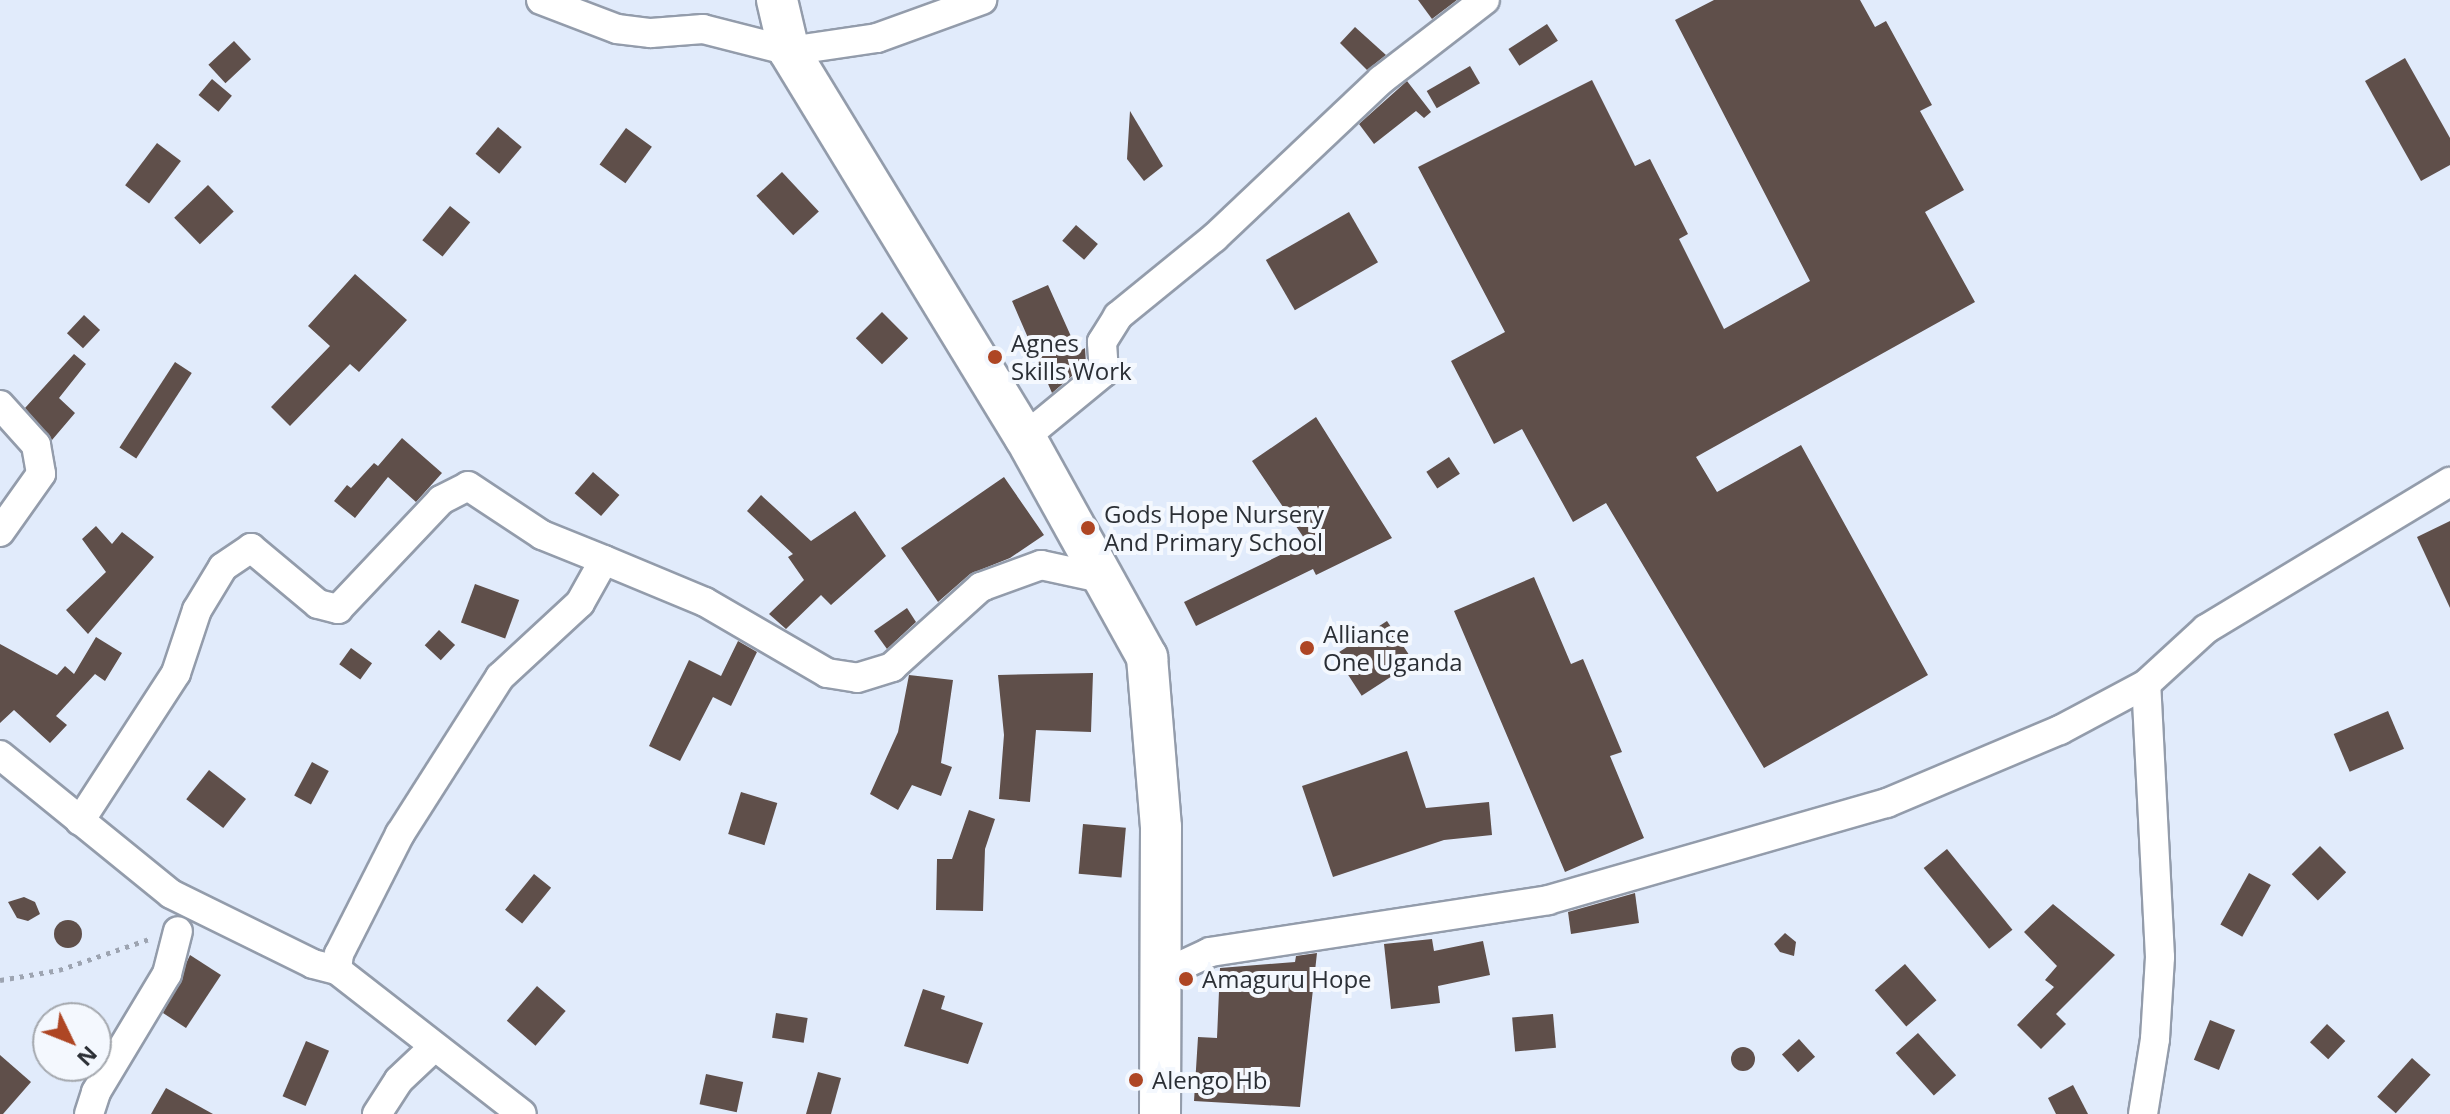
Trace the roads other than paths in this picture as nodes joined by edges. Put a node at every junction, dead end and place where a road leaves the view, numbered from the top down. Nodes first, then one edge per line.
1 (541, 0) edge
2 (777, 0) edge
3 (982, 0) edge
4 (1485, 0) edge
5 (789, 51) junction
6 (0, 405) edge
7 (1025, 437) junction
8 (2450, 482) edge
9 (0, 532) edge
10 (604, 560) junction
11 (1106, 579) junction
12 (2146, 684) junction
13 (0, 755) edge
14 (80, 821) junction
15 (178, 931) road end
16 (337, 970) junction
17 (1158, 984) junction
18 (433, 1048) junction
19 (89, 1114) edge
20 (377, 1114) edge
21 (522, 1114) edge
22 (1160, 1114) edge
23 (2143, 1114) edge

1 - 5 street
2 - 5 street
3 - 5 street
4 - 7 street
5 - 7 street
6 - 9 street
7 - 11 street
8 - 12 street
10 - 11 street
10 - 14 street
10 - 16 street
11 - 17 street
12 - 17 street
12 - 23 street
13 - 14 street
14 - 16 street
15 - 19 street
16 - 18 street
17 - 22 street
18 - 20 street
18 - 21 street

